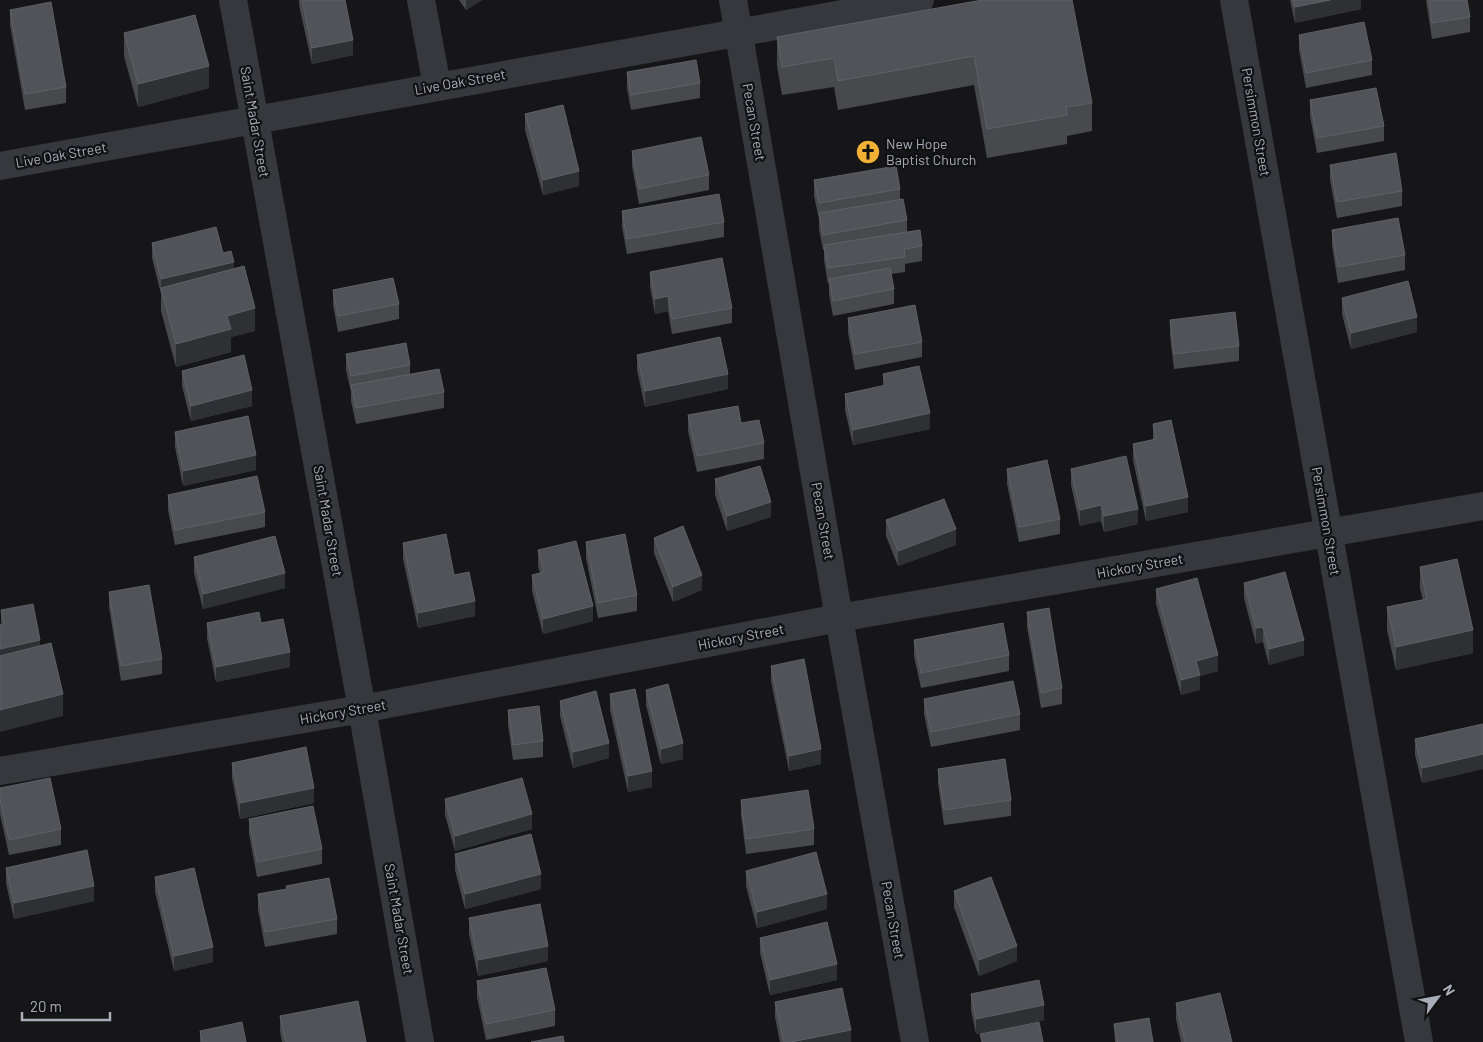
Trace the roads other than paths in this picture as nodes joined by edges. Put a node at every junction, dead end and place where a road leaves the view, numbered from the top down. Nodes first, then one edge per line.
1 (233, 0) edge
2 (421, 0) edge
3 (733, 0) edge
4 (920, 0) edge
5 (1234, 0) edge
6 (738, 32) junction
7 (437, 86) junction
8 (254, 119) junction
9 (0, 166) edge
10 (1483, 506) edge
11 (1328, 533) junction
12 (839, 618) junction
13 (362, 709) junction
14 (0, 771) edge
15 (420, 1042) edge
16 (915, 1042) edge
17 (1419, 1042) edge

1 - 8 street, Saint Madar Street
2 - 7 street
3 - 6 street, Pecan Street
4 - 6 street, Live Oak Street
5 - 11 street, Persimmon Street
6 - 7 street, Live Oak Street
6 - 12 street, Pecan Street
7 - 8 street, Live Oak Street
8 - 9 street, Live Oak Street
8 - 13 street, Saint Madar Street
10 - 11 street, Hickory Street
11 - 12 street, Hickory Street
11 - 17 street, Persimmon Street
12 - 13 street, Hickory Street
12 - 16 street, Pecan Street
13 - 14 street, Hickory Street
13 - 15 street, Saint Madar Street

